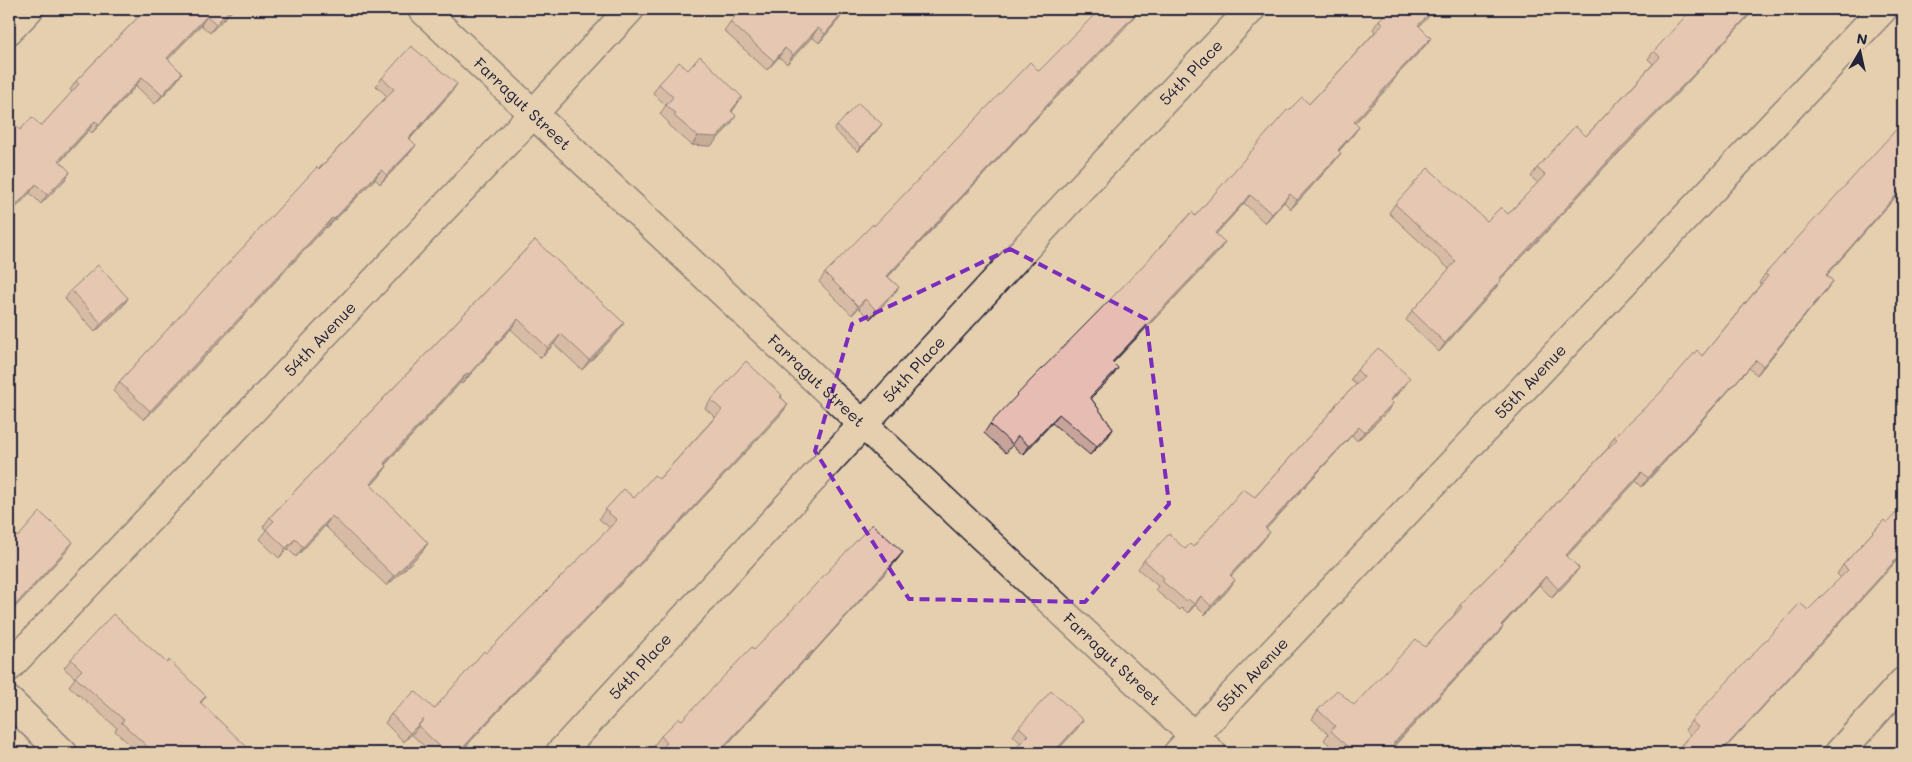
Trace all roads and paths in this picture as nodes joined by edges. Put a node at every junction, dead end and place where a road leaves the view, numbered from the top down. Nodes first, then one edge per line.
1 (29, 9) edge
2 (422, 9) edge
3 (630, 9) edge
4 (1250, 9) edge
5 (1883, 9) edge
6 (9, 30) edge
7 (533, 114) junction
8 (864, 424) junction
9 (9, 666) edge
10 (1903, 682) edge
11 (9, 701) edge
12 (1194, 748) edge
13 (63, 753) edge
14 (560, 753) edge
15 (1839, 753) edge

1 - 6 street
2 - 7 street, Farragut Street
3 - 7 street, 54th Avenue
4 - 8 street, 54th Place
5 - 12 street, 55th Avenue
7 - 8 street, Farragut Street
7 - 9 street, 54th Avenue
8 - 12 street, Farragut Street
8 - 14 street, 54th Place
10 - 15 street
11 - 13 street

